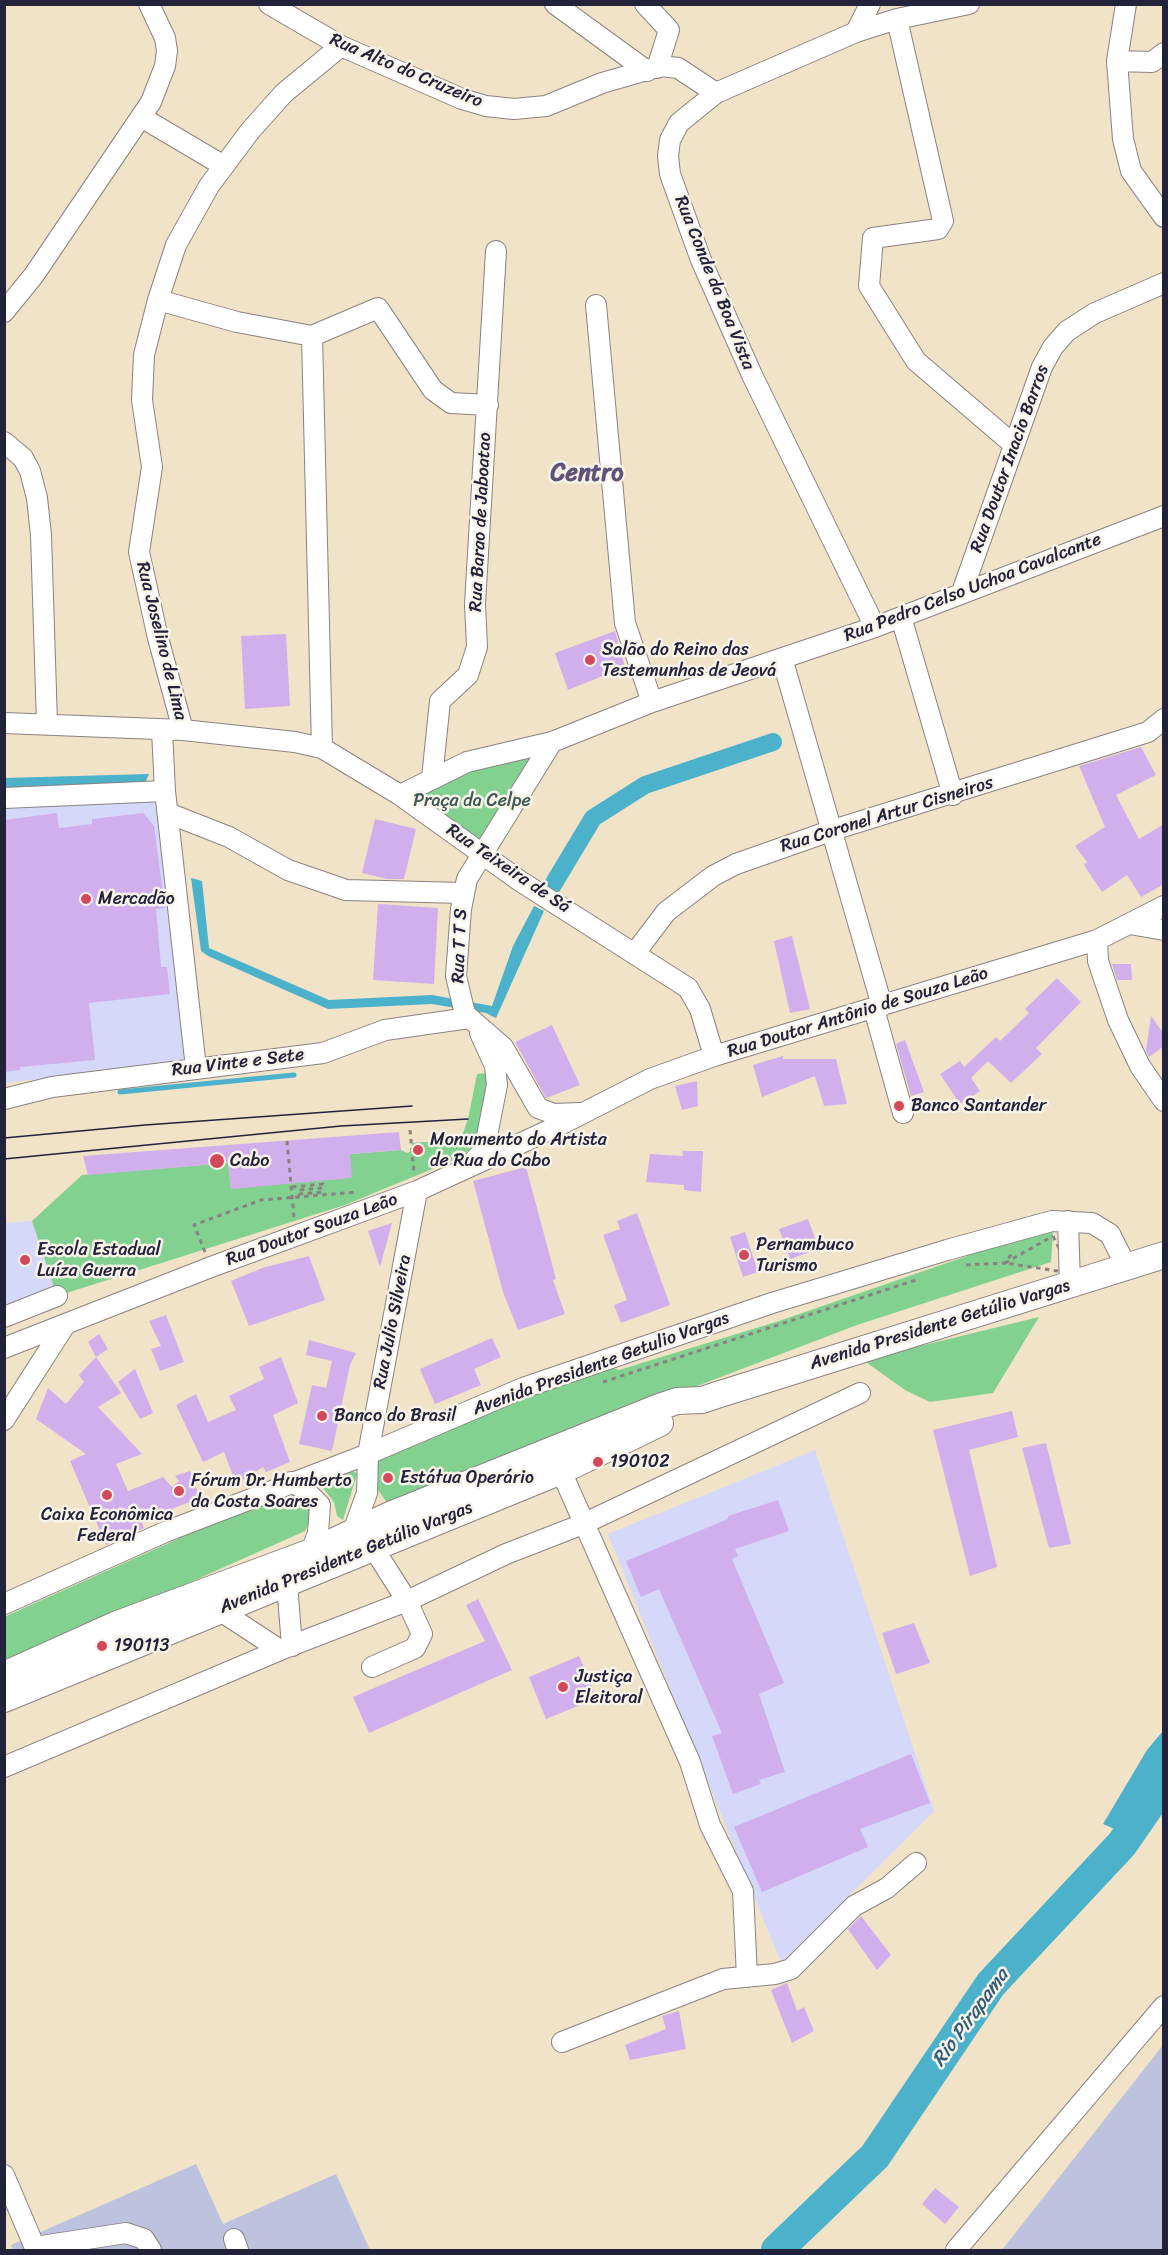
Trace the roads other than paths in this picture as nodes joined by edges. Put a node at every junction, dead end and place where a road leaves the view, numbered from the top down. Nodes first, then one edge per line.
1 (149, 4) edge
2 (269, 4) edge
3 (555, 4) edge
4 (645, 4) edge
5 (870, 4) edge
6 (969, 4) edge
7 (1126, 4) edge
8 (897, 19) junction
9 (856, 32) junction
10 (341, 46) junction
11 (1164, 52) edge
12 (1118, 61) junction
13 (652, 69) junction
14 (716, 93) junction
15 (141, 117) junction
16 (224, 166) junction
17 (1164, 217) edge
18 (496, 251) dead end
19 (1164, 283) edge
20 (158, 300) junction
21 (596, 305) dead end
22 (4, 312) edge
23 (312, 336) junction
24 (488, 405) junction
25 (4, 442) edge
26 (1014, 444) junction
27 (1164, 516) edge
28 (962, 592) junction
29 (901, 617) junction
30 (875, 627) junction
31 (782, 658) junction
32 (652, 702) junction
33 (1164, 719) edge
34 (4, 723) edge
35 (47, 723) junction
36 (162, 730) junction
37 (183, 730) junction
38 (552, 742) junction
39 (322, 748) junction
40 (432, 778) junction
41 (165, 790) junction
42 (400, 795) junction
43 (952, 795) junction
44 (4, 798) edge
45 (168, 813) junction
46 (833, 830) junction
47 (483, 856) junction
48 (463, 893) junction
49 (1164, 906) edge
50 (1130, 924) junction
51 (1164, 930) edge
52 (1096, 940) junction
53 (635, 953) junction
54 (878, 1008) junction
55 (473, 1022) junction
56 (714, 1056) junction
57 (196, 1068) junction
58 (4, 1099) edge
59 (1164, 1101) edge
60 (586, 1112) junction
61 (903, 1113) dead end
62 (556, 1127) joint
63 (466, 1168) junction
64 (416, 1183) junction
65 (1068, 1221) junction
66 (1150, 1263) edge
67 (1070, 1279) junction
68 (57, 1296) dead end
69 (4, 1317) edge
70 (65, 1325) junction
71 (4, 1348) edge
72 (860, 1393) dead end
73 (717, 1395) junction
74 (4, 1420) edge
75 (368, 1454) junction
76 (561, 1471) junction
77 (291, 1482) junction
78 (583, 1524) junction
79 (356, 1529) junction
80 (374, 1549) junction
81 (311, 1552) junction
82 (333, 1565) junction
83 (287, 1584) junction
84 (408, 1601) junction
85 (4, 1604) edge
86 (219, 1610) junction
87 (286, 1648) junction
88 (372, 1667) dead end
89 (4, 1675) edge
90 (4, 1699) edge
91 (4, 1767) edge
92 (916, 1863) dead end
93 (747, 1977) junction
94 (1164, 2006) edge
95 (562, 2042) dead end
96 (4, 2175) edge
97 (35, 2249) edge
98 (151, 2250) edge
99 (956, 2250) edge

1 - 15 street
2 - 10 street, Rua Alto do Cruzeiro
3 - 13 street
4 - 13 street
5 - 9 street
6 - 8 street, Rua Conde da Boa Vista
7 - 12 street
8 - 9 street, Rua Conde da Boa Vista
8 - 26 street
9 - 14 street, Rua Conde da Boa Vista
10 - 13 street, Rua Alto do Cruzeiro
10 - 16 street, Rua Joselino de Lima
11 - 12 street
12 - 17 street
13 - 14 street, Rua Alto do Cruzeiro
14 - 30 street, Rua Conde da Boa Vista
15 - 16 street
15 - 22 street
16 - 20 street, Rua Joselino de Lima
18 - 24 street, Rua Barao de Jaboatao
19 - 26 street, Rua Doutor Inacio Barros
20 - 23 street
20 - 37 street, Rua Joselino de Lima
21 - 32 street
23 - 24 street
23 - 39 street
24 - 40 street, Rua Barao de Jaboatao
25 - 35 street
26 - 28 street, Rua Doutor Inacio Barros
27 - 28 street, Rua Pedro Celso Uchoa Cavalcante
28 - 29 street, Rua Pedro Celso Uchoa Cavalcante
29 - 30 street, Rua Pedro Celso Uchoa Cavalcante
29 - 43 street
30 - 31 street, Rua Pedro Celso Uchoa Cavalcante
31 - 32 street, Rua Pedro Celso Uchoa Cavalcante
31 - 46 street
32 - 38 street, Rua Pedro Celso Uchoa Cavalcante
33 - 43 street, Rua Coronel Artur Cisneiros
34 - 35 street, Rua Teixeira de Sá
35 - 36 street, Rua Teixeira de Sá
36 - 37 street, Rua Teixeira de Sá
36 - 41 street
37 - 39 street, Rua Teixeira de Sá
38 - 40 street, Rua Pedro Celso Uchoa Cavalcante
38 - 47 street, Rua T T S
39 - 42 street, Rua Teixeira de Sá
40 - 42 street, Rua Pedro Celso Uchoa Cavalcante
41 - 44 street
41 - 45 street
42 - 47 street, Rua Teixeira de Sá
43 - 46 street, Rua Coronel Artur Cisneiros
45 - 48 street
45 - 57 street
46 - 53 street, Rua Coronel Artur Cisneiros
46 - 54 street
47 - 48 street, Rua T T S
47 - 53 street, Rua Teixeira de Sá
48 - 55 street, Rua T T S
49 - 50 street, Rua Doutor Antônio de Souza Leão
50 - 51 street
50 - 52 street, Rua Doutor Antônio de Souza Leão
52 - 54 street, Rua Doutor Antônio de Souza Leão
52 - 59 street
53 - 56 street, Rua Teixeira de Sá
54 - 56 street, Rua Doutor Antônio de Souza Leão
54 - 61 street
55 - 57 street, Rua Vinte e Sete
55 - 60 street, Rua T T S
55 - 63 street
56 - 60 street, Rua Doutor Antônio de Souza Leão
57 - 58 street, Rua Vinte e Sete
60 - 62 street, Rua Doutor Antônio de Souza Leão
62 - 63 street, Rua Doutor Souza Leão
63 - 64 street, Rua Doutor Souza Leão
64 - 70 street, Rua Doutor Souza Leão
64 - 75 street, Rua Julio Silveira
65 - 66 street, Avenida Presidente Getulio Vargas
65 - 67 street
65 - 75 street, Avenida Presidente Getulio Vargas
66 - 67 main road, Avenida Presidente Getúlio Vargas
67 - 73 main road, Avenida Presidente Getúlio Vargas
68 - 69 street
70 - 71 street, Rua Doutor Souza Leão
70 - 74 street
72 - 78 street
73 - 76 main road, Avenida Presidente Getúlio Vargas
73 - 79 main road, Avenida Presidente Getúlio Vargas
75 - 77 street, Avenida Presidente Getulio Vargas
75 - 79 street, Rua Julio Silveira
76 - 78 street
76 - 80 main road, Avenida Presidente Getúlio Vargas
77 - 81 street
77 - 85 street, Avenida Presidente Getulio Vargas
78 - 84 street
78 - 93 street
79 - 81 main road, Avenida Presidente Getúlio Vargas
79 - 82 street, Rua Julio Silveira
80 - 82 main road, Avenida Presidente Getúlio Vargas
80 - 84 street
81 - 89 main road, Avenida Presidente Getúlio Vargas
82 - 83 main road, Avenida Presidente Getúlio Vargas
83 - 86 main road, Avenida Presidente Getúlio Vargas
83 - 87 street
84 - 87 street
84 - 88 street
86 - 87 street
86 - 90 main road, Avenida Presidente Getúlio Vargas
87 - 91 street
92 - 93 street
93 - 95 street
94 - 99 street
96 - 97 street
97 - 98 street

